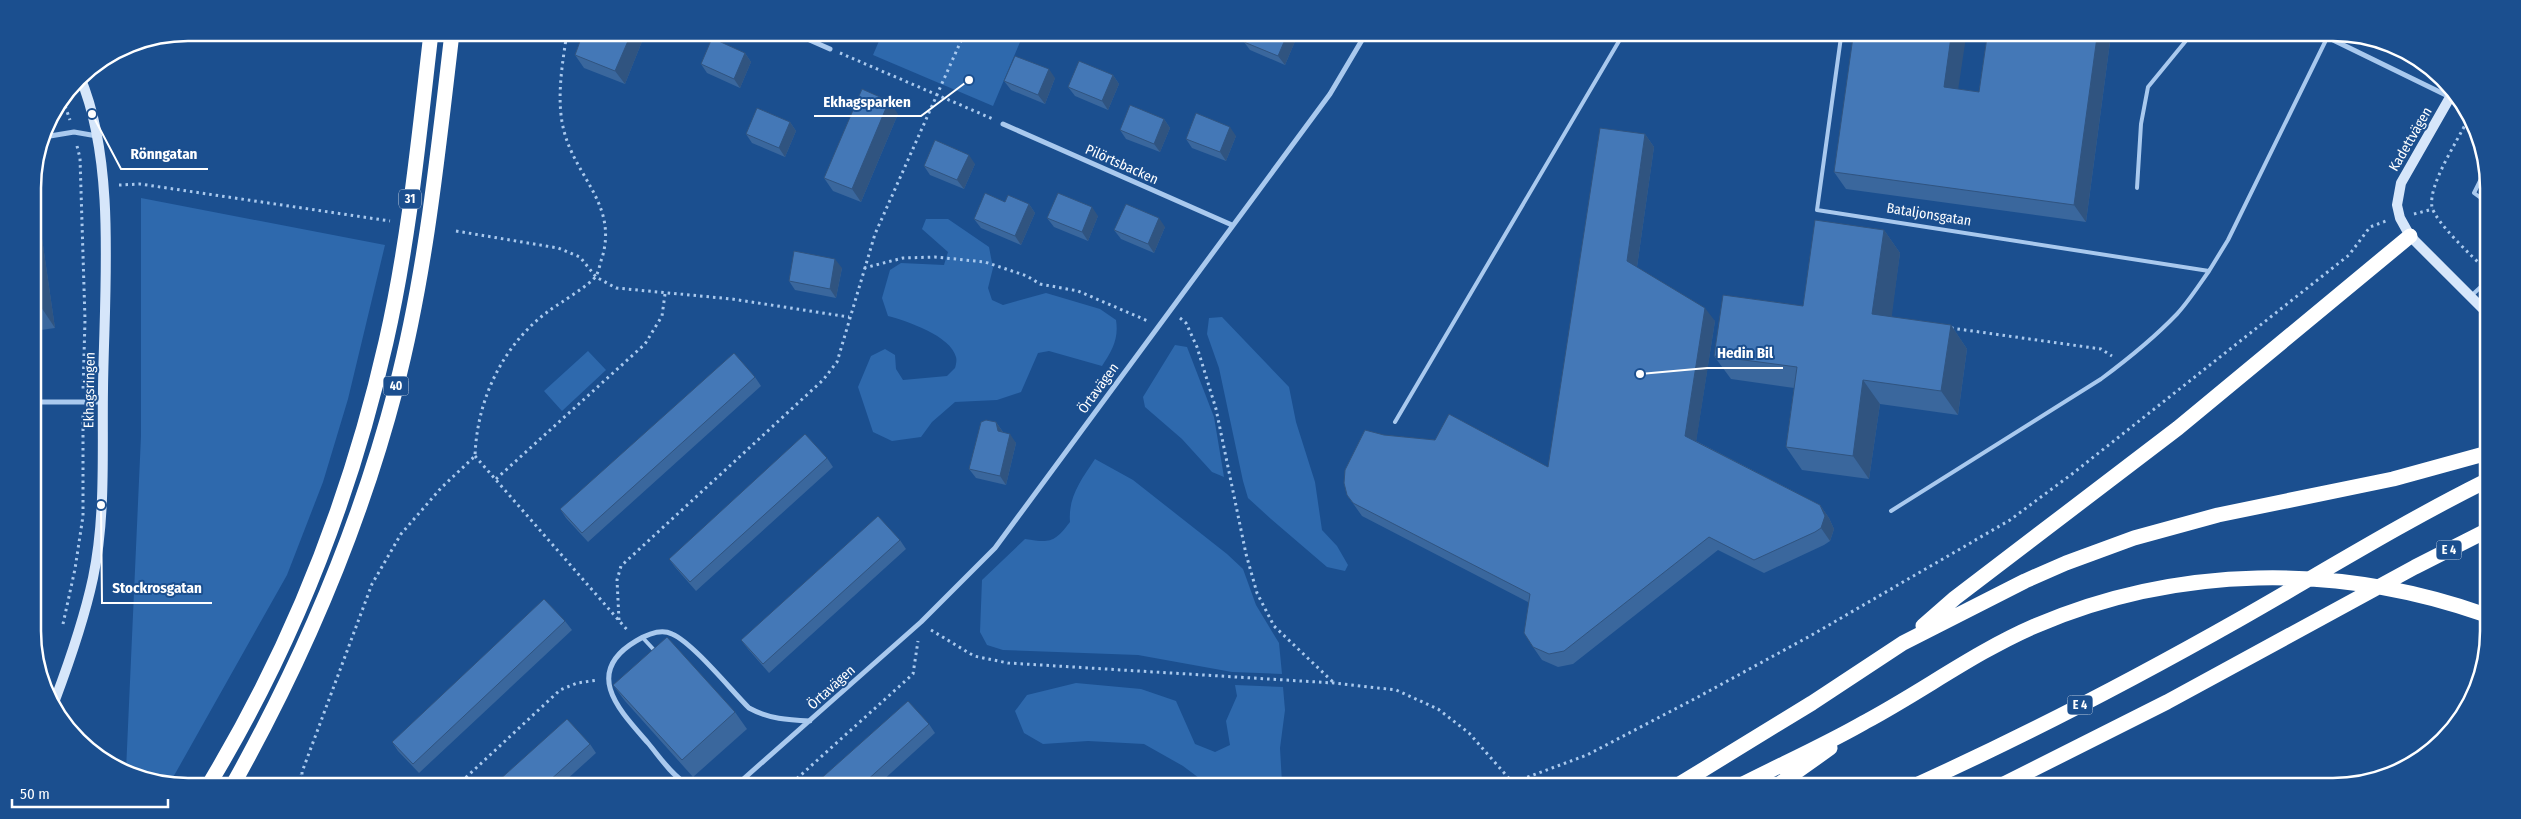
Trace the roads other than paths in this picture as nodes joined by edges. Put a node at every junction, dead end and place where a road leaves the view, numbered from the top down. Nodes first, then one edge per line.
1 (1361, 41) edge
2 (1619, 41) edge
3 (1840, 41) edge
4 (2186, 41) edge
5 (2327, 41) edge
6 (2335, 41) edge
7 (430, 42) edge
8 (451, 42) edge
9 (813, 42) edge
10 (830, 49) road end
11 (83, 85) edge
12 (2442, 90) edge
13 (2449, 98) edge
14 (1003, 124) road end
15 (51, 136) edge
16 (98, 136) junction
17 (2479, 183) edge
18 (2137, 188) dead end
19 (2480, 197) edge
20 (1232, 225) junction
21 (2410, 236) junction
22 (2209, 271) junction
23 (2480, 288) edge
24 (2471, 296) junction
25 (2480, 306) edge
26 (381, 364) joint
27 (42, 402) edge
28 (102, 402) junction
29 (1395, 422) dead end
30 (2480, 455) edge
31 (2480, 484) edge
32 (1891, 511) dead end
33 (2480, 534) edge
34 (2480, 613) edge
35 (642, 638) junction
36 (1903, 643) junction
37 (660, 657) edge
38 (56, 696) edge
39 (811, 721) junction
40 (1866, 722) junction
41 (1691, 777) edge
42 (1755, 777) edge
43 (1789, 777) edge
44 (1932, 777) edge
45 (2018, 777) edge
46 (213, 778) edge
47 (236, 778) edge
48 (680, 778) edge
49 (745, 778) edge

1 - 20 street, Örtavägen
2 - 29 lane
3 - 22 lane, Bataljonsgatan
4 - 18 lane
5 - 22 lane
6 - 12 street
7 - 26 highway, 31
8 - 47 highway, 40
9 - 10 street
11 - 16 street, Ekhagsringen
13 - 21 street, Kadettvägen
14 - 20 street, Pilörtsbacken
15 - 16 street
16 - 28 street, Ekhagsringen
17 - 19 lane
20 - 39 street, Örtavägen
21 - 24 street, Kadettvägen
21 - 36 highway
22 - 32 lane
23 - 24 lane
24 - 25 street, Kadettvägen
26 - 46 highway, 40
27 - 28 street
28 - 38 street, Ekhagsringen
30 - 36 highway
31 - 44 highway, E 4
33 - 45 highway, E 4
34 - 40 highway
35 - 37 lane
35 - 39 street, Örtavägen
35 - 48 street, Örtavägen
36 - 41 highway
39 - 49 street, Örtavägen
40 - 42 highway
40 - 43 highway

